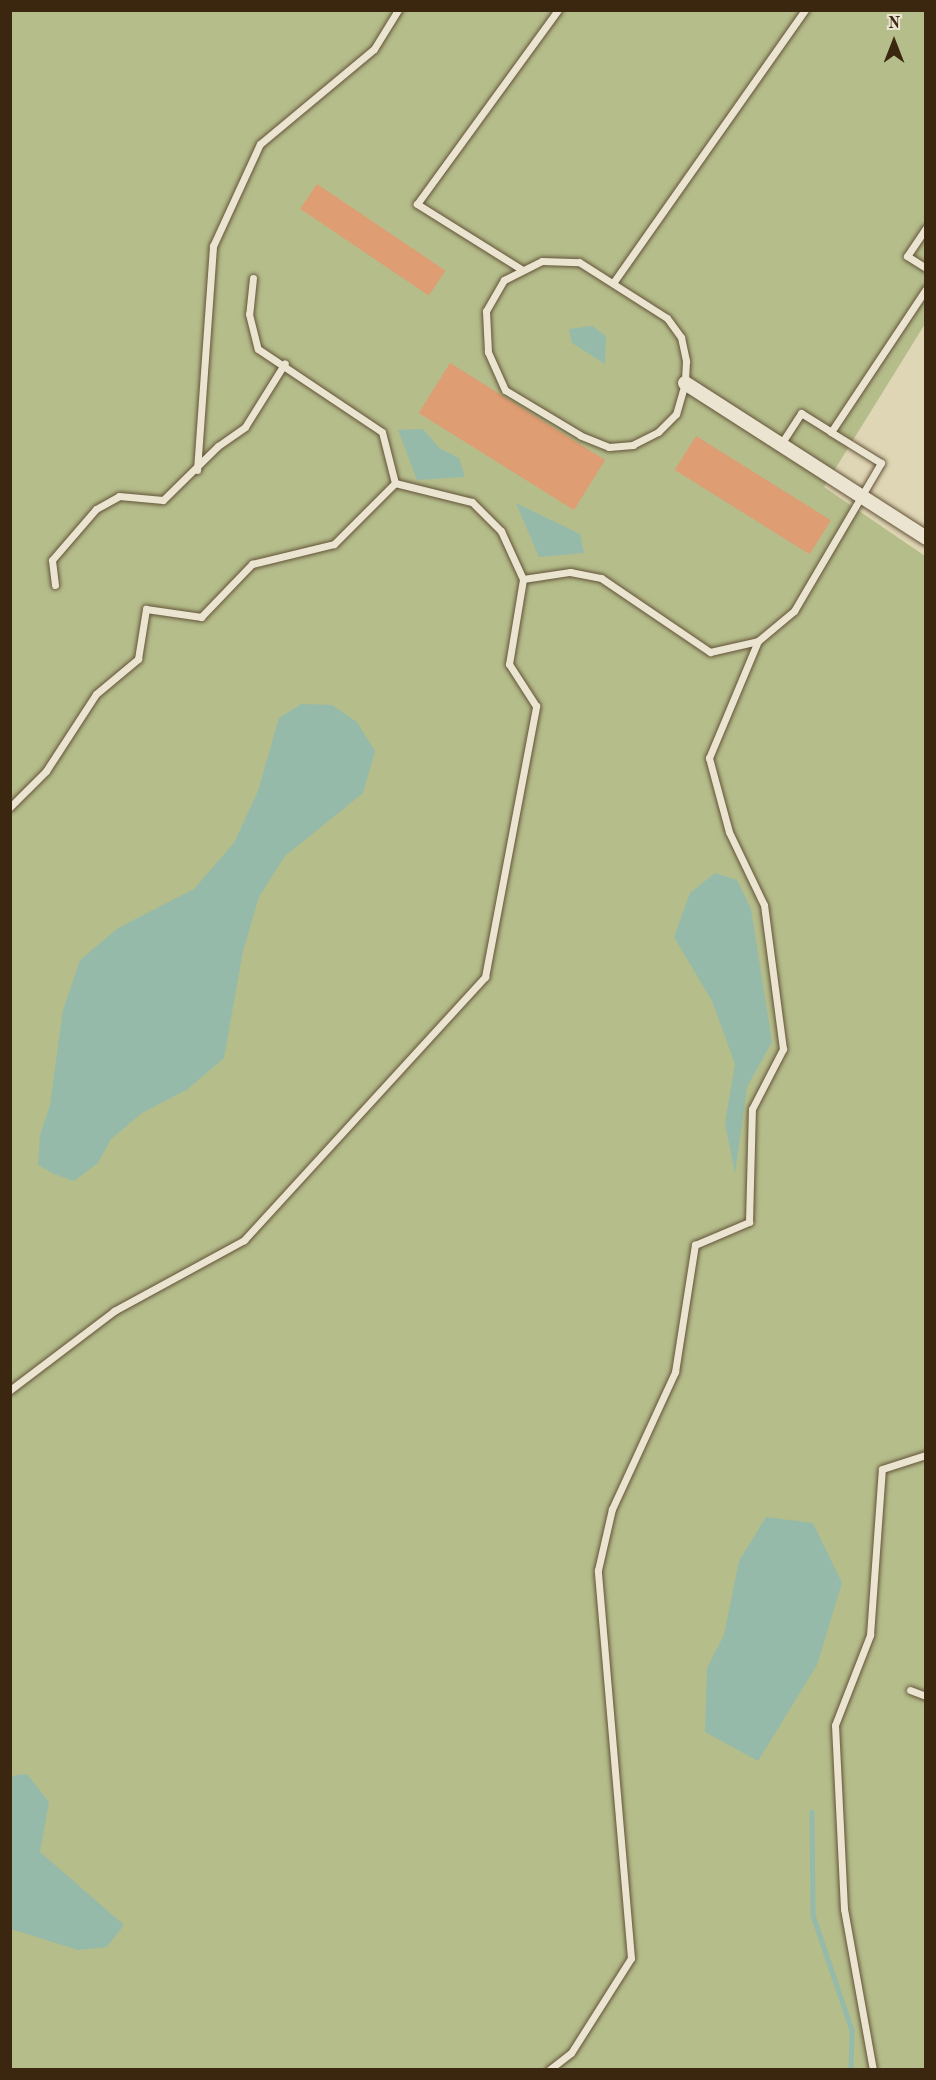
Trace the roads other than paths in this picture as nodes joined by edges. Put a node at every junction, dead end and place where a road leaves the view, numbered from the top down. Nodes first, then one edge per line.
1 (398, 10) edge
2 (558, 10) edge
3 (804, 10) edge
4 (926, 228) edge
5 (926, 268) edge
6 (521, 269) junction
7 (253, 279) dead end
8 (613, 283) junction
9 (926, 289) edge
10 (285, 363) junction
11 (685, 383) junction
12 (831, 432) junction
13 (781, 444) junction
14 (196, 470) junction
15 (395, 483) junction
16 (861, 496) junction
17 (926, 538) edge
18 (523, 579) junction
19 (55, 585) dead end
20 (758, 641) junction
21 (10, 807) edge
22 (10, 1390) edge
23 (926, 1455) edge
24 (910, 1690) dead end
25 (926, 1696) edge
26 (549, 2070) edge
27 (873, 2070) edge

1 - 14 lane
2 - 6 lane
3 - 8 lane
4 - 5 lane
6 - 8 lane
6 - 11 lane
7 - 10 lane
8 - 11 lane
9 - 12 lane
10 - 14 lane
10 - 15 lane
11 - 13 street
12 - 13 lane
12 - 16 lane
13 - 16 street
14 - 19 lane
15 - 18 lane
15 - 21 lane
16 - 17 street
16 - 20 lane
18 - 20 lane
18 - 22 lane
20 - 26 lane
23 - 27 lane
24 - 25 lane

